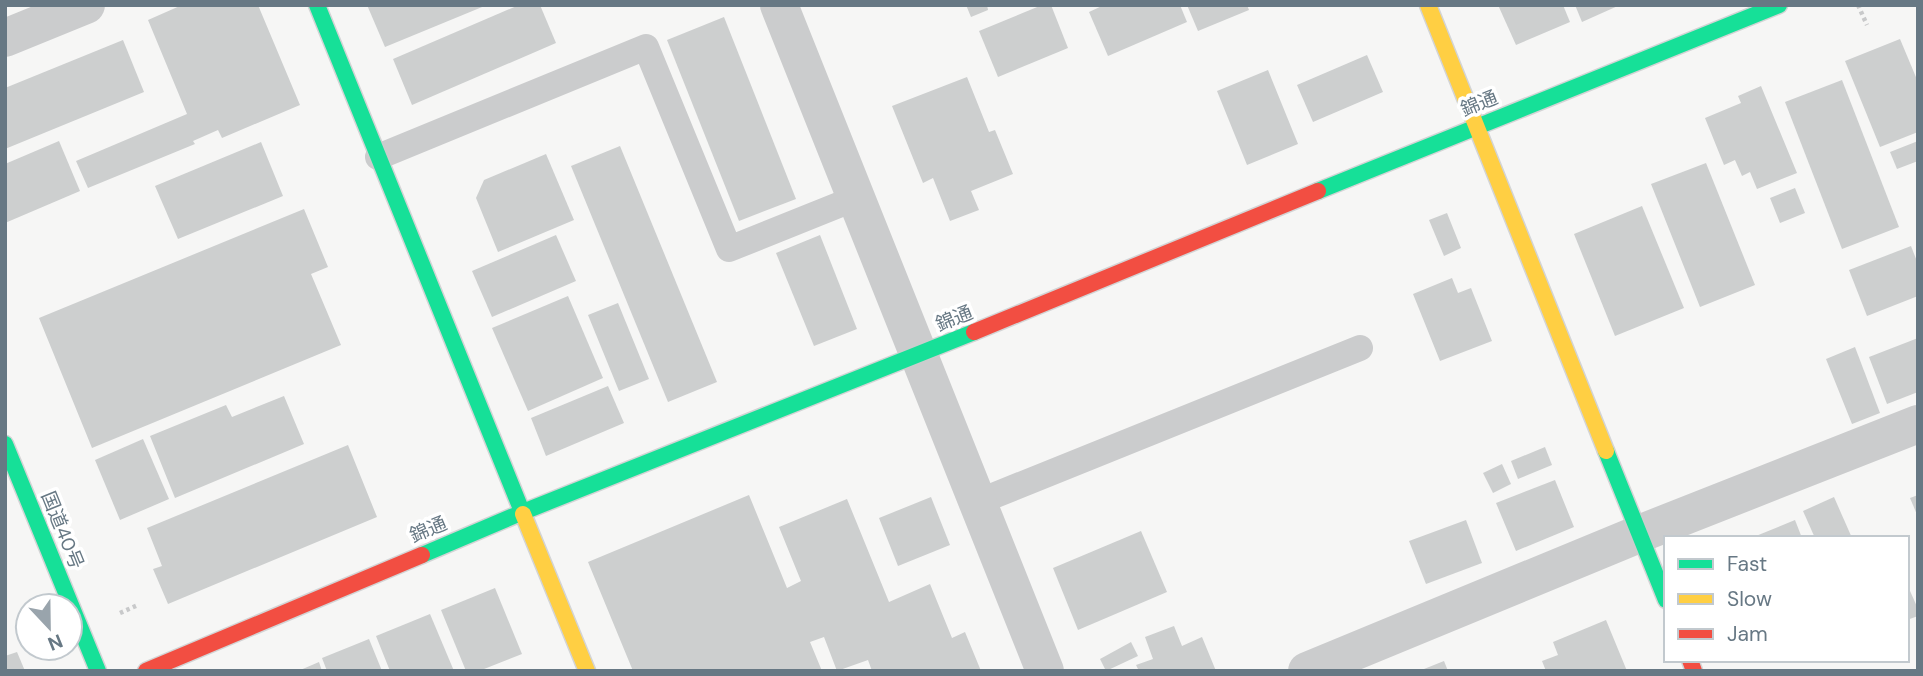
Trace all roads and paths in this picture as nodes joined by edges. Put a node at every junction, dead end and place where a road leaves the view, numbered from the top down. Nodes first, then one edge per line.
1 (86, 5) edge
2 (317, 5) edge
3 (779, 5) edge
4 (1428, 5) edge
5 (1779, 5) edge
6 (1858, 5) edge
7 (1867, 25) dead end
8 (5, 38) edge
9 (1477, 126) junction
10 (378, 157) junction
11 (856, 198) junction
12 (1360, 348) dead end
13 (919, 355) junction
14 (1918, 424) edge
15 (5, 444) edge
16 (978, 502) junction
17 (523, 512) junction
18 (1639, 534) junction
19 (1664, 595) edge
20 (98, 671) edge
21 (146, 671) edge
22 (587, 671) edge
23 (1045, 671) edge
24 (1307, 671) edge

1 - 8 street
2 - 10 main road
3 - 11 street
4 - 9 main road
5 - 9 main road, 錦通
6 - 7 path
9 - 13 main road, 錦通
9 - 18 main road
10 - 11 lane
10 - 17 main road
11 - 13 street
12 - 16 lane
13 - 16 street
13 - 17 main road, 錦通
14 - 18 street
15 - 20 main road, 国道40号
16 - 23 street
17 - 21 main road, 錦通
17 - 22 main road
18 - 19 main road
18 - 24 street

